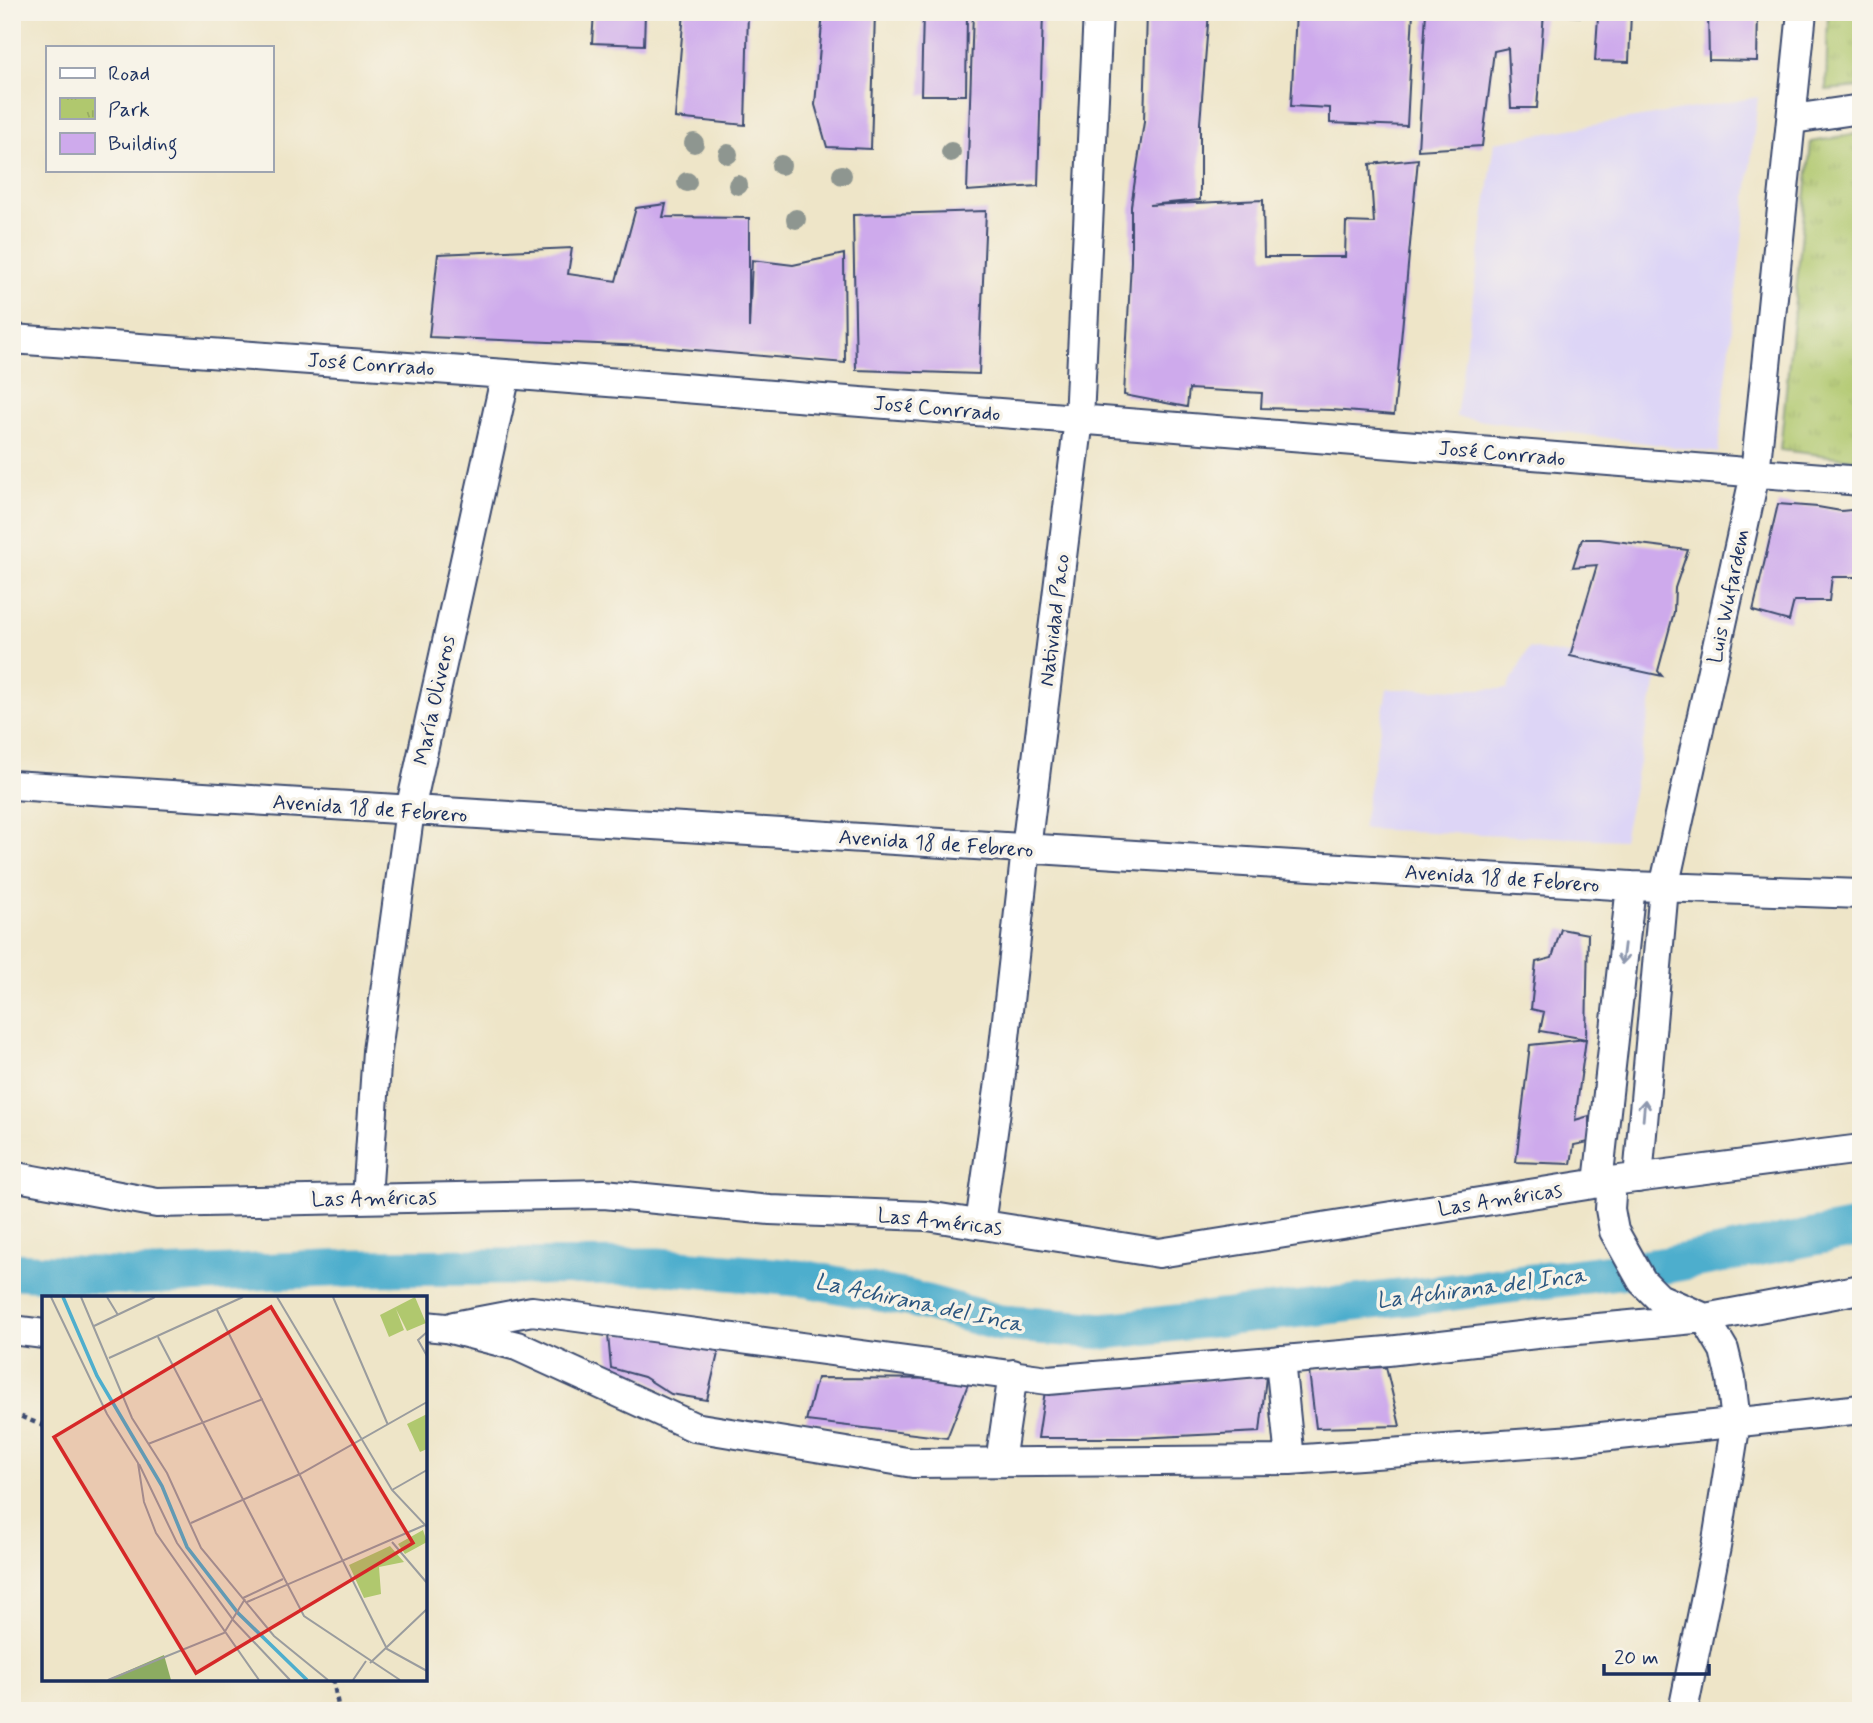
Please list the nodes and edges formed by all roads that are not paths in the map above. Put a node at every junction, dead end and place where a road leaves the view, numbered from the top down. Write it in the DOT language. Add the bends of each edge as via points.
graph roads {
  1 [pos="1098,12"];
  2 [pos="1802,12"];
  3 [pos="1861,108"];
  4 [pos="1793,119"];
  5 [pos="12,339"];
  6 [pos="506,374"];
  7 [pos="1079,419"];
  8 [pos="1755,474"];
  9 [pos="1861,481"];
  10 [pos="12,785"];
  11 [pos="410,810"];
  12 [pos="1026,849"];
  13 [pos="1631,887"];
  14 [pos="1664,888"];
  15 [pos="1861,894"];
  16 [pos="1861,1149"];
  17 [pos="12,1176"];
  18 [pos="1616,1180"];
  19 [pos="366,1198"];
  20 [pos="980,1224"];
  21 [pos="1861,1289"];
  22 [pos="1705,1318"];
  23 [pos="436,1327"];
  24 [pos="12,1330"];
  25 [pos="42,1334"];
  26 [pos="1280,1360"];
  27 [pos="1013,1374"];
  28 [pos="1861,1409"];
  29 [pos="1736,1422"];
  30 [pos="1290,1460"];
  31 [pos="1000,1462"];
  32 [pos="1683,1711"];
  1 -- 7 [label="street, Natividad Paco"];
  2 -- 4 [label="street, Luis Wufardem"];
  3 -- 4 [label="street"];
  4 -- 8 [label="street, Luis Wufardem"];
  5 -- 6 [label="street, José Conrrado"];
  6 -- 7 [label="street, José Conrrado"];
  6 -- 11 [label="street, María Oliveros"];
  7 -- 8 [label="street, José Conrrado"];
  7 -- 12 [label="street, Natividad Paco"];
  8 -- 9 [label="street, José Conrrado"];
  8 -- 14 [label="street, Luis Wufardem"];
  10 -- 11 [label="street, Avenida 18 de Febrero"];
  11 -- 12 [label="street, Avenida 18 de Febrero"];
  11 -- 19 [label="street, María Oliveros" via="377,1051"];
  12 -- 13 [label="street, Avenida 18 de Febrero"];
  12 -- 20 [label="street, Natividad Paco"];
  13 -- 14 [label="street, Avenida 18 de Febrero"];
  13 -- 18 [label="street, one-way"];
  14 -- 15 [label="street, Avenida 18 de Febrero"];
  18 -- 14 [label="street, Luis Wufardem, one-way"];
  16 -- 18 [label="street, Las Américas"];
  17 -- 19 [label="street, Las Américas" via="157,1203"];
  18 -- 20 [label="street, Las Américas" via="1159,1253"];
  18 -- 22 [label="street" via="1610,1209 1614,1231 1642,1281 1659,1298"];
  19 -- 20 [label="street, Las Américas" via="604,1194 770,1210 927,1216"];
  21 -- 22 [label="street"];
  22 -- 26 [label="street"];
  22 -- 29 [label="street" via="1724,1350"];
  23 -- 27 [label="street" via="532,1311"];
  23 -- 31 [label="street" via="517,1346 694,1427 914,1463"];
  24 -- 25 [label="street"];
  26 -- 27 [label="street" via="1048,1380"];
  26 -- 30 [label="street"];
  27 -- 31 [label="street"];
  28 -- 29 [label="street"];
  29 -- 30 [label="street" via="1573,1440"];
  29 -- 32 [label="street"];
  30 -- 31 [label="street"];
}
